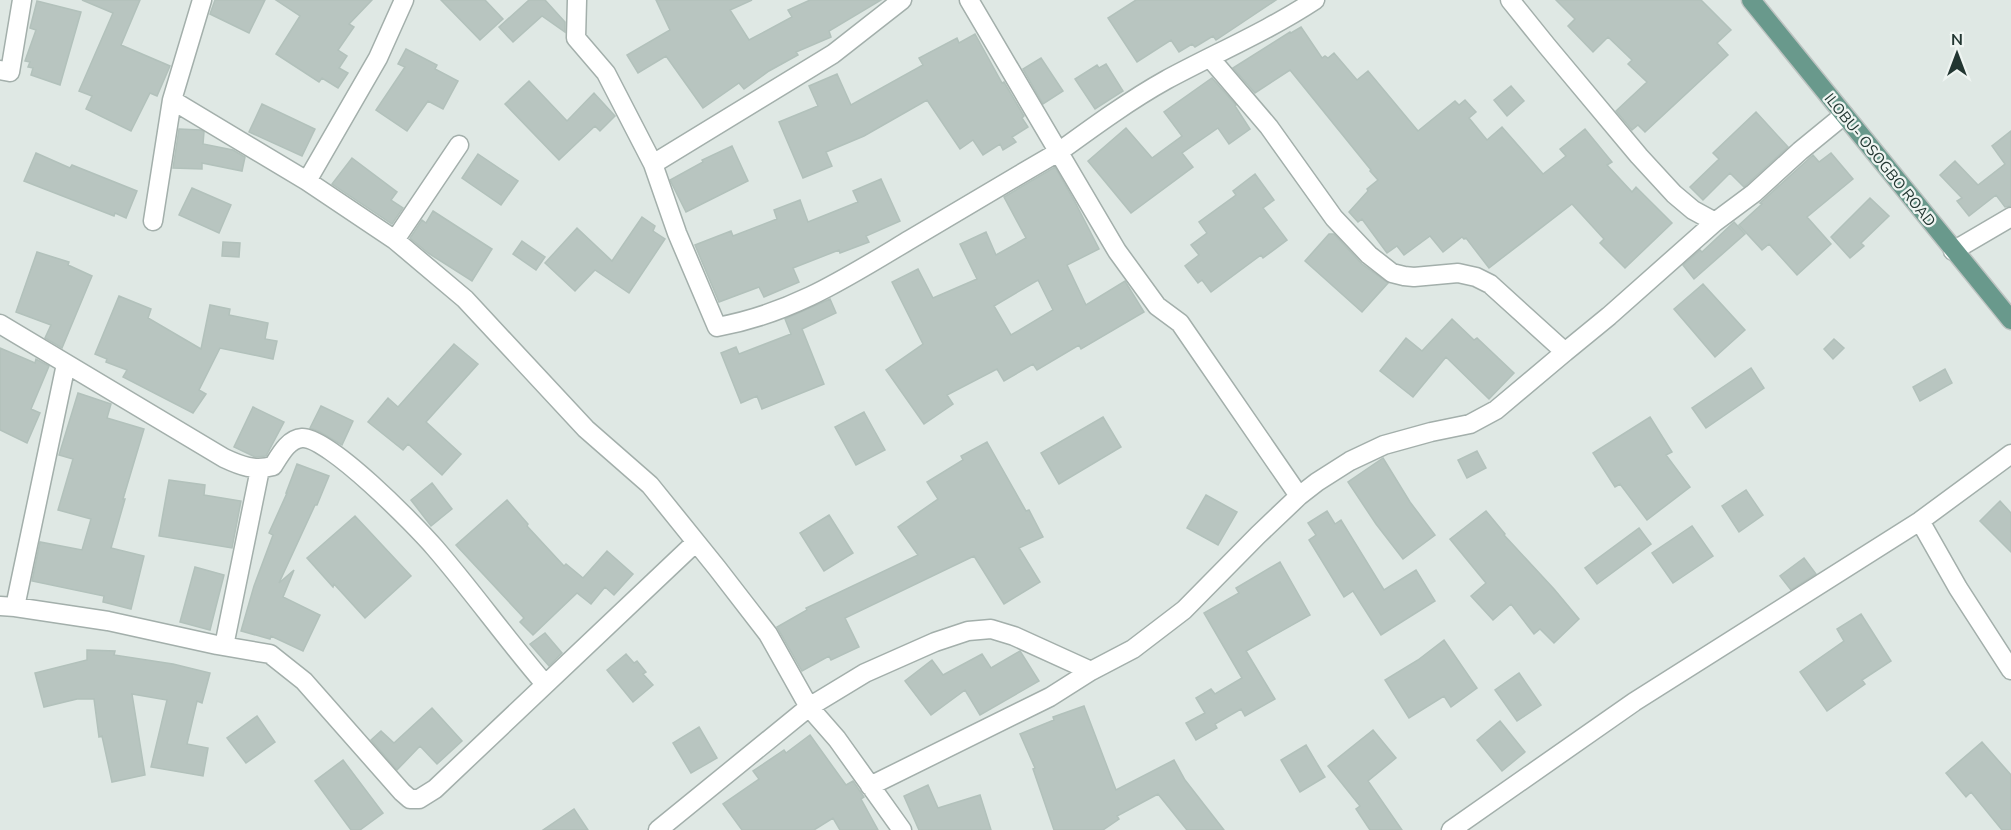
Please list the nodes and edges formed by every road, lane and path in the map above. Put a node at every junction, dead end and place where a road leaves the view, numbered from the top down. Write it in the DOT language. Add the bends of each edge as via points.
graph roads {
  1 [pos="22,0"];
  2 [pos="202,0"];
  3 [pos="404,0"];
  4 [pos="577,0"];
  5 [pos="902,0"];
  6 [pos="969,0"];
  7 [pos="1315,0"];
  8 [pos="1510,0"];
  9 [pos="1751,0"];
  10 [pos="1210,58"];
  11 [pos="0,70"];
  12 [pos="172,100"];
  13 [pos="1844,115"];
  14 [pos="459,145"];
  15 [pos="1060,151"];
  16 [pos="653,164"];
  17 [pos="307,181"];
  18 [pos="2011,217"];
  19 [pos="153,221"];
  20 [pos="1715,222"];
  21 [pos="395,240"];
  22 [pos="1953,251"];
  23 [pos="2011,320"];
  24 [pos="0,324"];
  25 [pos="1565,352"];
  26 [pos="66,364"];
  27 [pos="2011,454"];
  28 [pos="260,469"];
  29 [pos="1299,496"];
  30 [pos="1920,521"];
  31 [pos="696,542"];
  32 [pos="8,606"];
  33 [pos="224,646"];
  34 [pos="2011,670"];
  35 [pos="1091,671"];
  36 [pos="545,684"];
  37 [pos="809,707"];
  38 [pos="870,786"];
  39 [pos="1457,828"];
  40 [pos="658,830"];
  41 [pos="902,830"];
  1 -- 11 [label="street" via="10,72"];
  2 -- 12 [label="street"];
  3 -- 17 [label="street" via="378,58"];
  4 -- 16 [label="street" via="576,38 606,73"];
  5 -- 16 [label="street" via="833,54"];
  6 -- 15 [label="street"];
  7 -- 10 [label="street"];
  8 -- 20 [label="street" via="1582,90 1674,194"];
  9 -- 13 [label="main road, ILOBU- OSOGBO ROAD"];
  10 -- 15 [label="street" via="1165,81"];
  10 -- 25 [label="street" via="1269,127 1334,218 1369,255 1392,273 1404,276 1458,273 1490,284"];
  12 -- 17 [label="street"];
  12 -- 19 [label="street"];
  13 -- 20 [label="street"];
  13 -- 22 [label="main road, ILOBU- OSOGBO ROAD"];
  14 -- 21 [label="street"];
  15 -- 16 [label="street" via="830,287 789,307 717,327"];
  15 -- 29 [label="street" via="1117,251 1157,306 1180,324"];
  17 -- 21 [label="street"];
  18 -- 22 [label="street"];
  20 -- 25 [label="street"];
  21 -- 31 [label="street" via="465,299 586,429 650,485"];
  22 -- 23 [label="main road, ILOBU- OSOGBO ROAD"];
  24 -- 26 [label="street"];
  25 -- 29 [label="street" via="1496,410 1470,424 1384,445 1350,461"];
  26 -- 28 [label="street" via="224,458"];
  26 -- 32 [label="street"];
  27 -- 30 [label="street"];
  28 -- 33 [label="street"];
  28 -- 36 [label="street" via="273,466 285,448 303,438 319,442 354,467 434,547"];
  29 -- 35 [label="street" via="1184,610 1133,649"];
  30 -- 34 [label="street"];
  30 -- 39 [label="street" via="1634,702"];
  31 -- 36 [label="street"];
  31 -- 37 [label="street" via="768,634"];
  32 -- 33 [label="street" via="108,621"];
  33 -- 36 [label="street" via="270,654 304,681 410,799 419,799 435,789"];
  35 -- 37 [label="street" via="1014,636 991,629 968,631 865,673"];
  35 -- 38 [label="street" via="1050,697"];
  37 -- 38 [label="street"];
  37 -- 40 [label="street"];
  38 -- 41 [label="street"];
}
